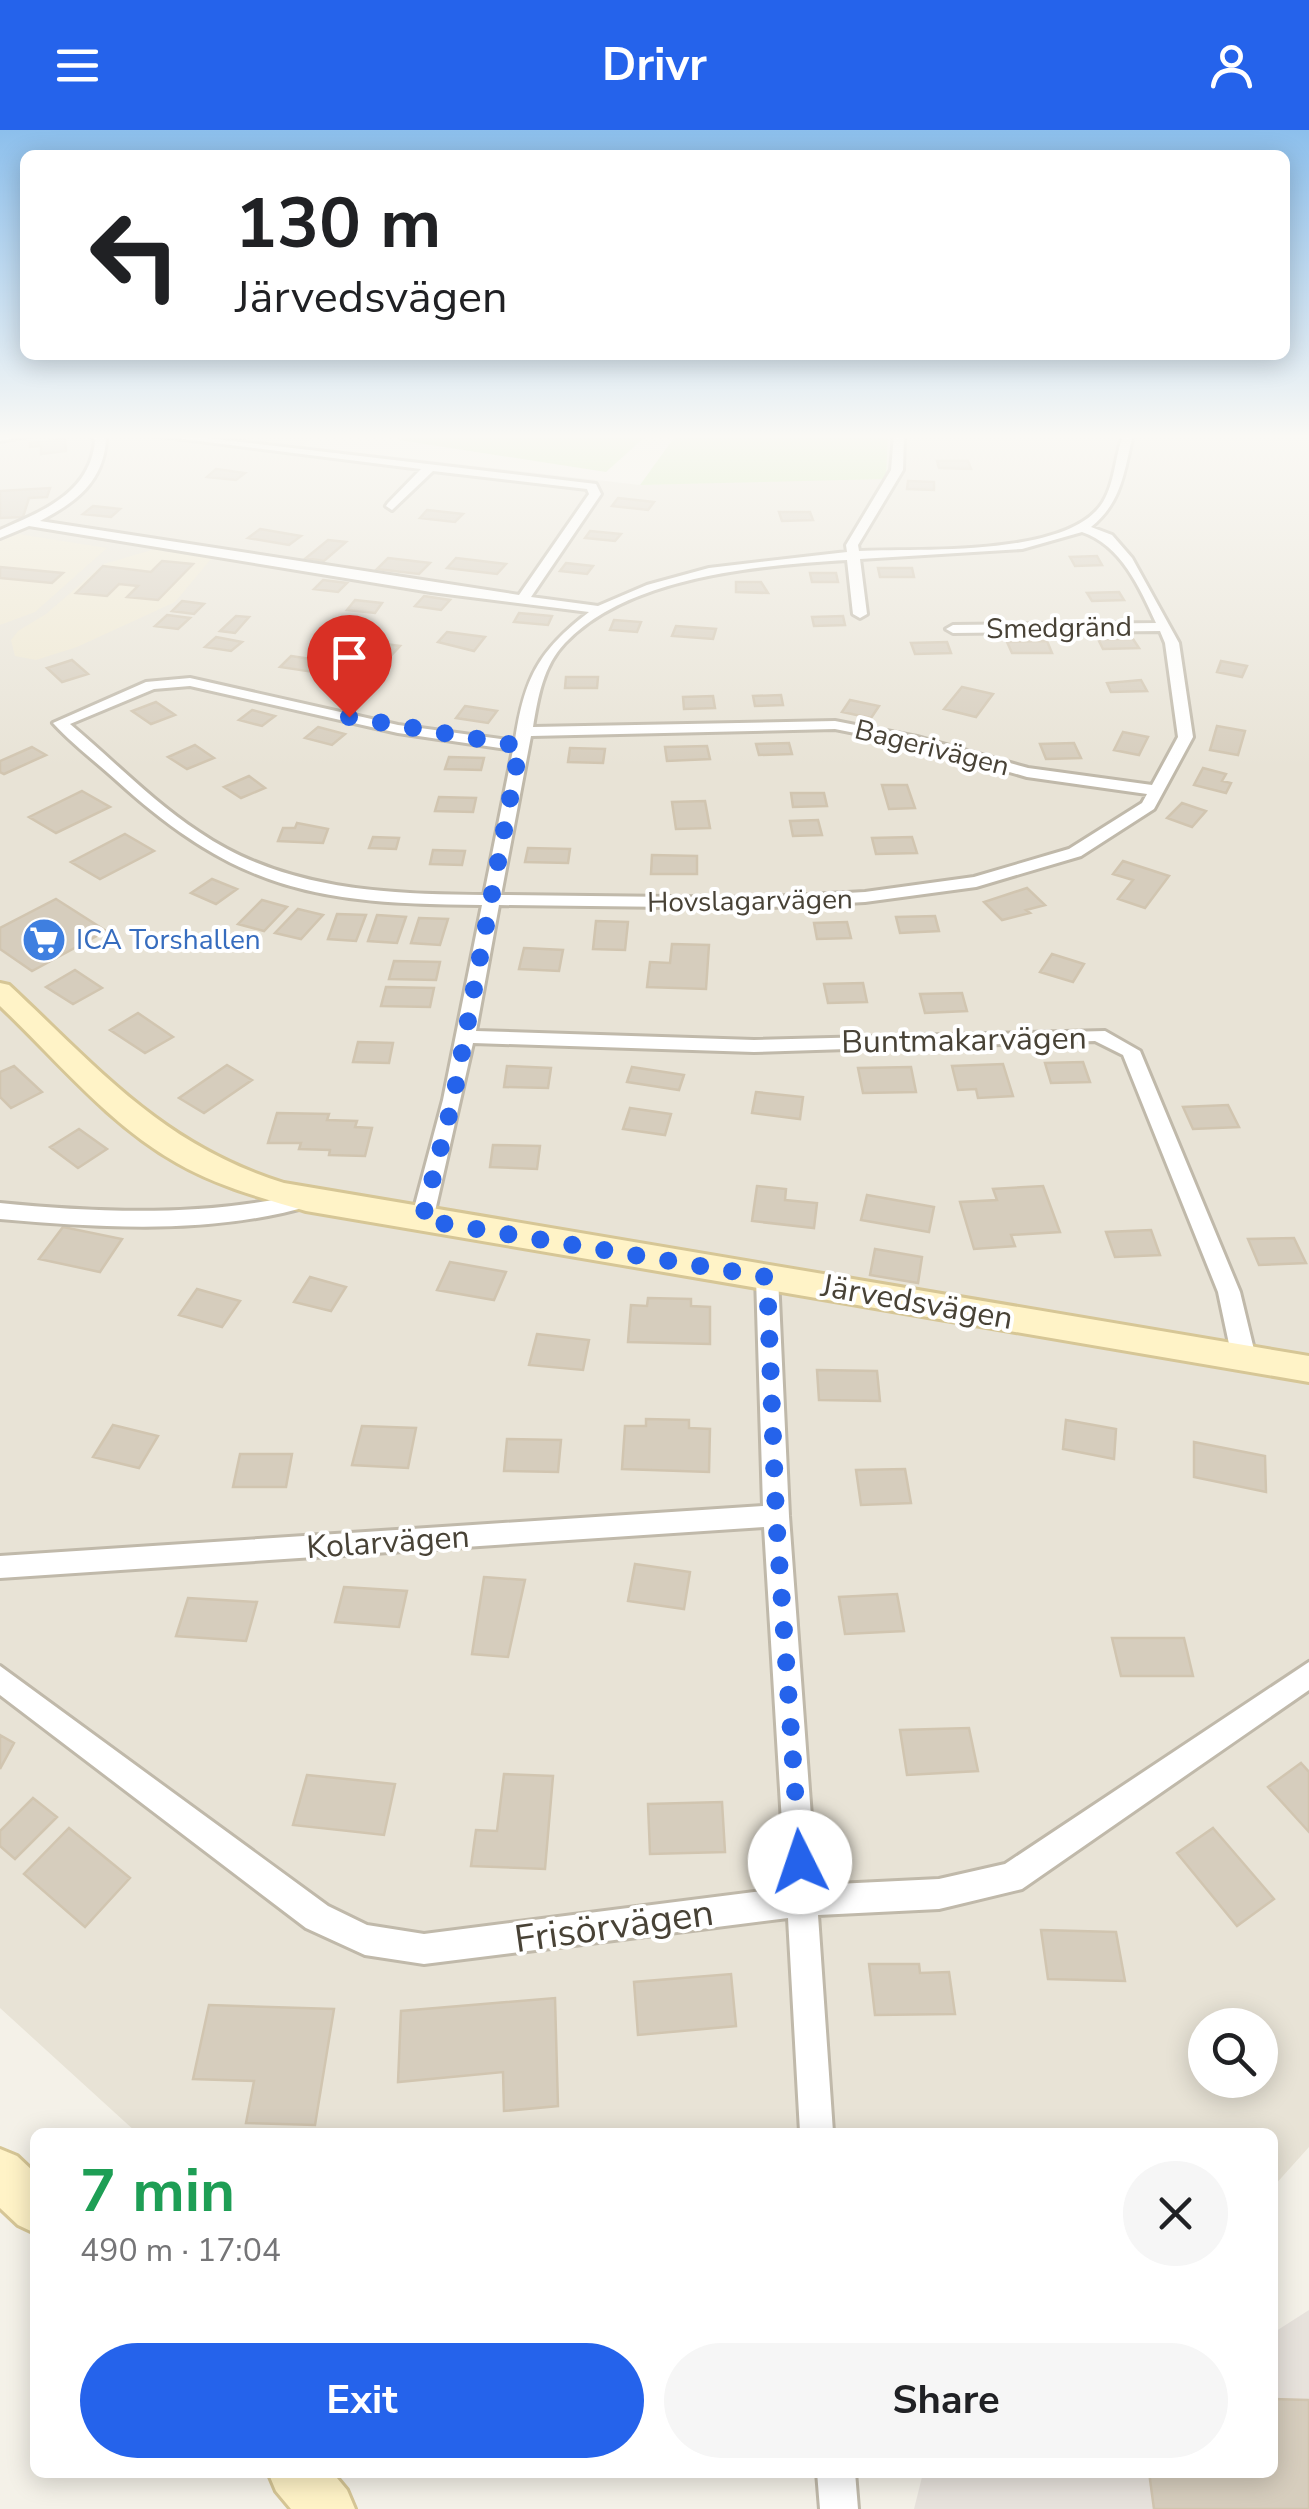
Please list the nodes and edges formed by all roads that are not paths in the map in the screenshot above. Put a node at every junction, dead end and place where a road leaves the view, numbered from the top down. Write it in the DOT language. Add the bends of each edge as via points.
graph roads {
  1 [pos="179,546"];
  2 [pos="559,546"];
  3 [pos="852,546"];
  4 [pos="1000,546"];
  5 [pos="1114,546"];
  6 [pos="853,556"];
  7 [pos="522,600"];
  8 [pos="596,609"];
  9 [pos="860,614"];
  10 [pos="1166,627"];
  11 [pos="952,629"];
  12 [pos="60,722"];
  13 [pos="522,739"];
  14 [pos="1159,790"];
  15 [pos="489,899"];
  16 [pos="0,991"];
  17 [pos="466,1037"];
  18 [pos="306,1200"];
  19 [pos="0,1211"];
  20 [pos="422,1220"];
  21 [pos="767,1277"];
  22 [pos="1244,1358"];
  23 [pos="1309,1370"];
  24 [pos="776,1516"];
  25 [pos="0,1566"];
  26 [pos="1309,1675"];
  27 [pos="0,1680"];
  28 [pos="803,1901"];
  29 [pos="817,2128"];
  30 [pos="0,2172"];
  31 [pos="30,2203"];
  32 [pos="300,2478"];
  33 [pos="836,2478"];
  34 [pos="328,2509"];
  35 [pos="838,2509"];
  1 -- 7 [label="street"];
  2 -- 7 [label="street"];
  3 -- 6 [label="street"];
  4 -- 6 [label="street"];
  5 -- 10 [label="street, Hovslagarvägen"];
  6 -- 8 [label="street" via="705,575"];
  6 -- 9 [label="street"];
  7 -- 8 [label="street"];
  8 -- 13 [label="street" via="540,666"];
  10 -- 11 [label="street, Smedgränd"];
  10 -- 14 [label="street, Hovslagarvägen" via="1187,682 1189,712"];
  12 -- 13 [label="street, Bagerivägen" via="151,684 190,682 398,729"];
  12 -- 15 [label="street, Hovslagarvägen" via="173,823 230,862 317,888"];
  13 -- 14 [label="street, Bagerivägen" via="836,725 1027,772"];
  13 -- 15 [label="street"];
  14 -- 15 [label="street, Hovslagarvägen" via="1143,811 1099,841 954,888 821,902"];
  15 -- 17 [label="street"];
  16 -- 18 [label="street, Järvedsvägen" via="103,1092 183,1154"];
  17 -- 20 [label="street"];
  17 -- 22 [label="street, Buntmakarvägen" via="754,1046 1098,1035 1112,1040 1131,1050 1229,1292"];
  18 -- 19 [label="street" via="212,1216"];
  18 -- 20 [label="street, Järvedsvägen"];
  20 -- 21 [label="street, Järvedsvägen"];
  21 -- 22 [label="street, Järvedsvägen"];
  21 -- 24 [label="street"];
  22 -- 23 [label="street, Järvedsvägen"];
  24 -- 25 [label="street, Kolarvägen"];
  24 -- 28 [label="street"];
  26 -- 28 [label="street, Frisörvägen" via="1011,1878 938,1894"];
  27 -- 28 [label="street, Frisörvägen" via="317,1917 364,1940 454,1948"];
  28 -- 29 [label="street"];
  30 -- 31 [label="street"];
  32 -- 34 [label="street"];
  33 -- 35 [label="street"];
}
